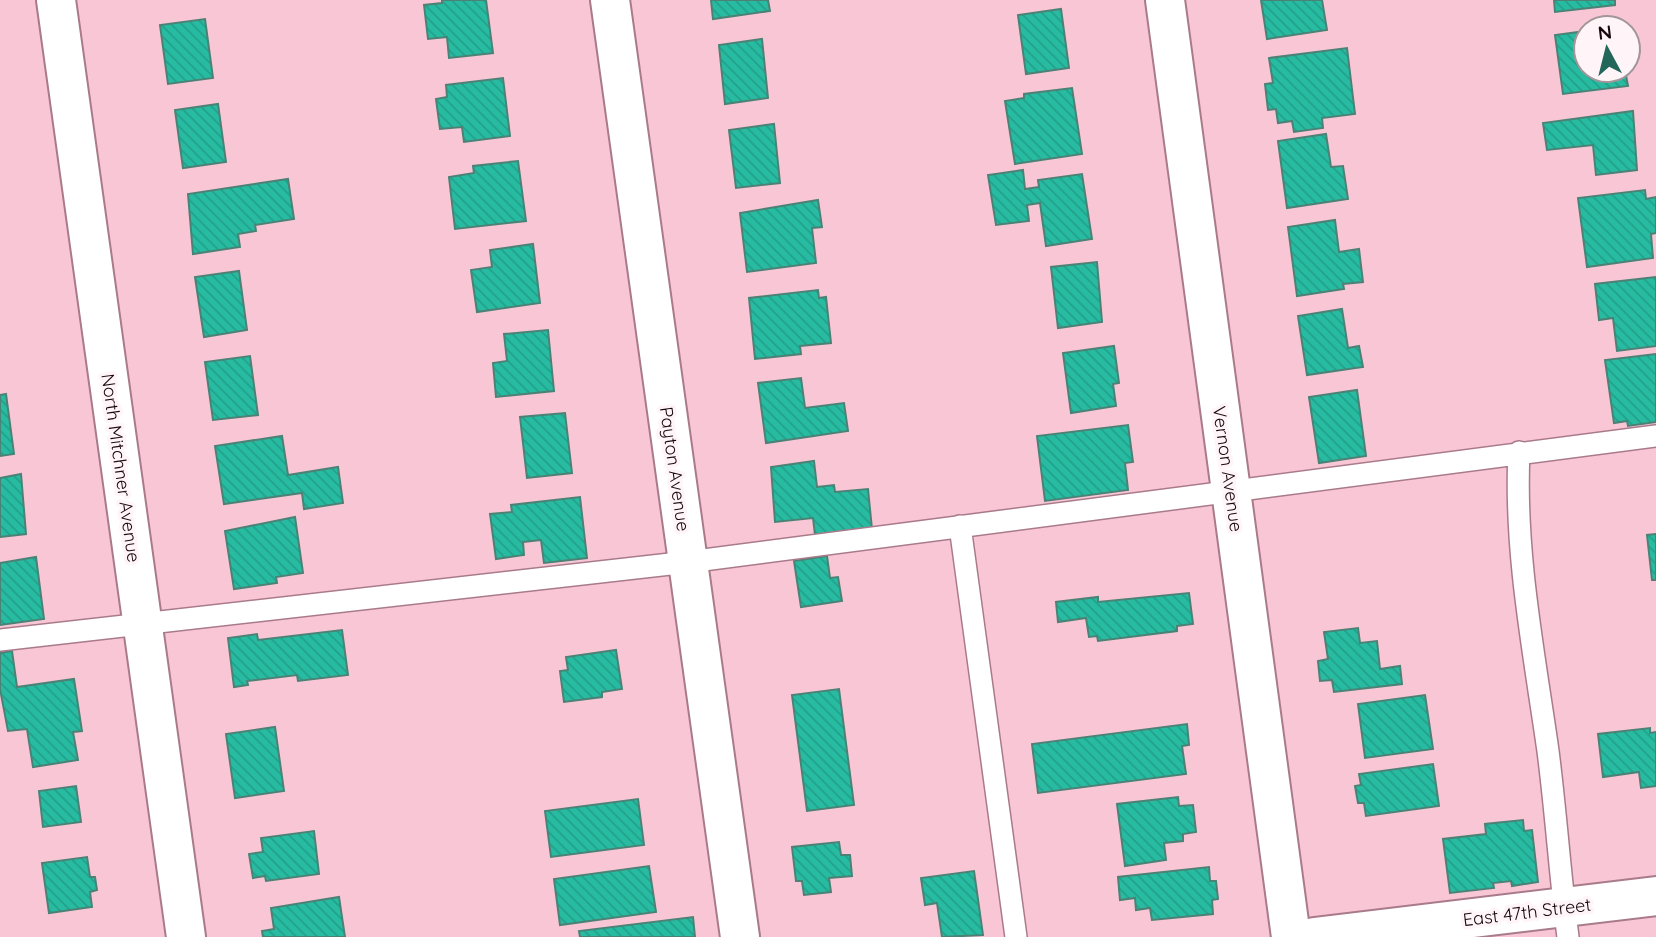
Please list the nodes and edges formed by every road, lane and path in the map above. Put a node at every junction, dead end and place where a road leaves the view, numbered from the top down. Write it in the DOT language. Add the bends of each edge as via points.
graph roads {
  1 [pos="56,0"];
  2 [pos="610,0"];
  3 [pos="1165,0"];
  4 [pos="1656,436"];
  5 [pos="1519,452"];
  6 [pos="1231,490"];
  7 [pos="960,526"];
  8 [pos="688,562"];
  9 [pos="142,624"];
  10 [pos="0,640"];
  11 [pos="1656,896"];
  12 [pos="1566,922"];
  13 [pos="186,937"];
  14 [pos="740,937"];
  15 [pos="1016,937"];
  16 [pos="1291,937"];
  17 [pos="1314,937"];
  1 -- 9 [label="street, North Mitchner Avenue"];
  2 -- 8 [label="street, Payton Avenue"];
  3 -- 6 [label="street, Vernon Avenue"];
  4 -- 5 [label="lane"];
  5 -- 6 [label="lane"];
  5 -- 12 [label="lane" via="1520,554 1560,838"];
  6 -- 7 [label="lane"];
  6 -- 16 [label="street, Vernon Avenue"];
  7 -- 8 [label="lane"];
  7 -- 15 [label="lane"];
  8 -- 9 [label="lane"];
  8 -- 14 [label="street, Payton Avenue"];
  9 -- 10 [label="lane"];
  9 -- 13 [label="street, North Mitchner Avenue"];
  11 -- 12 [label="street, East 47th Street"];
  12 -- 17 [label="street, East 47th Street"];
}
